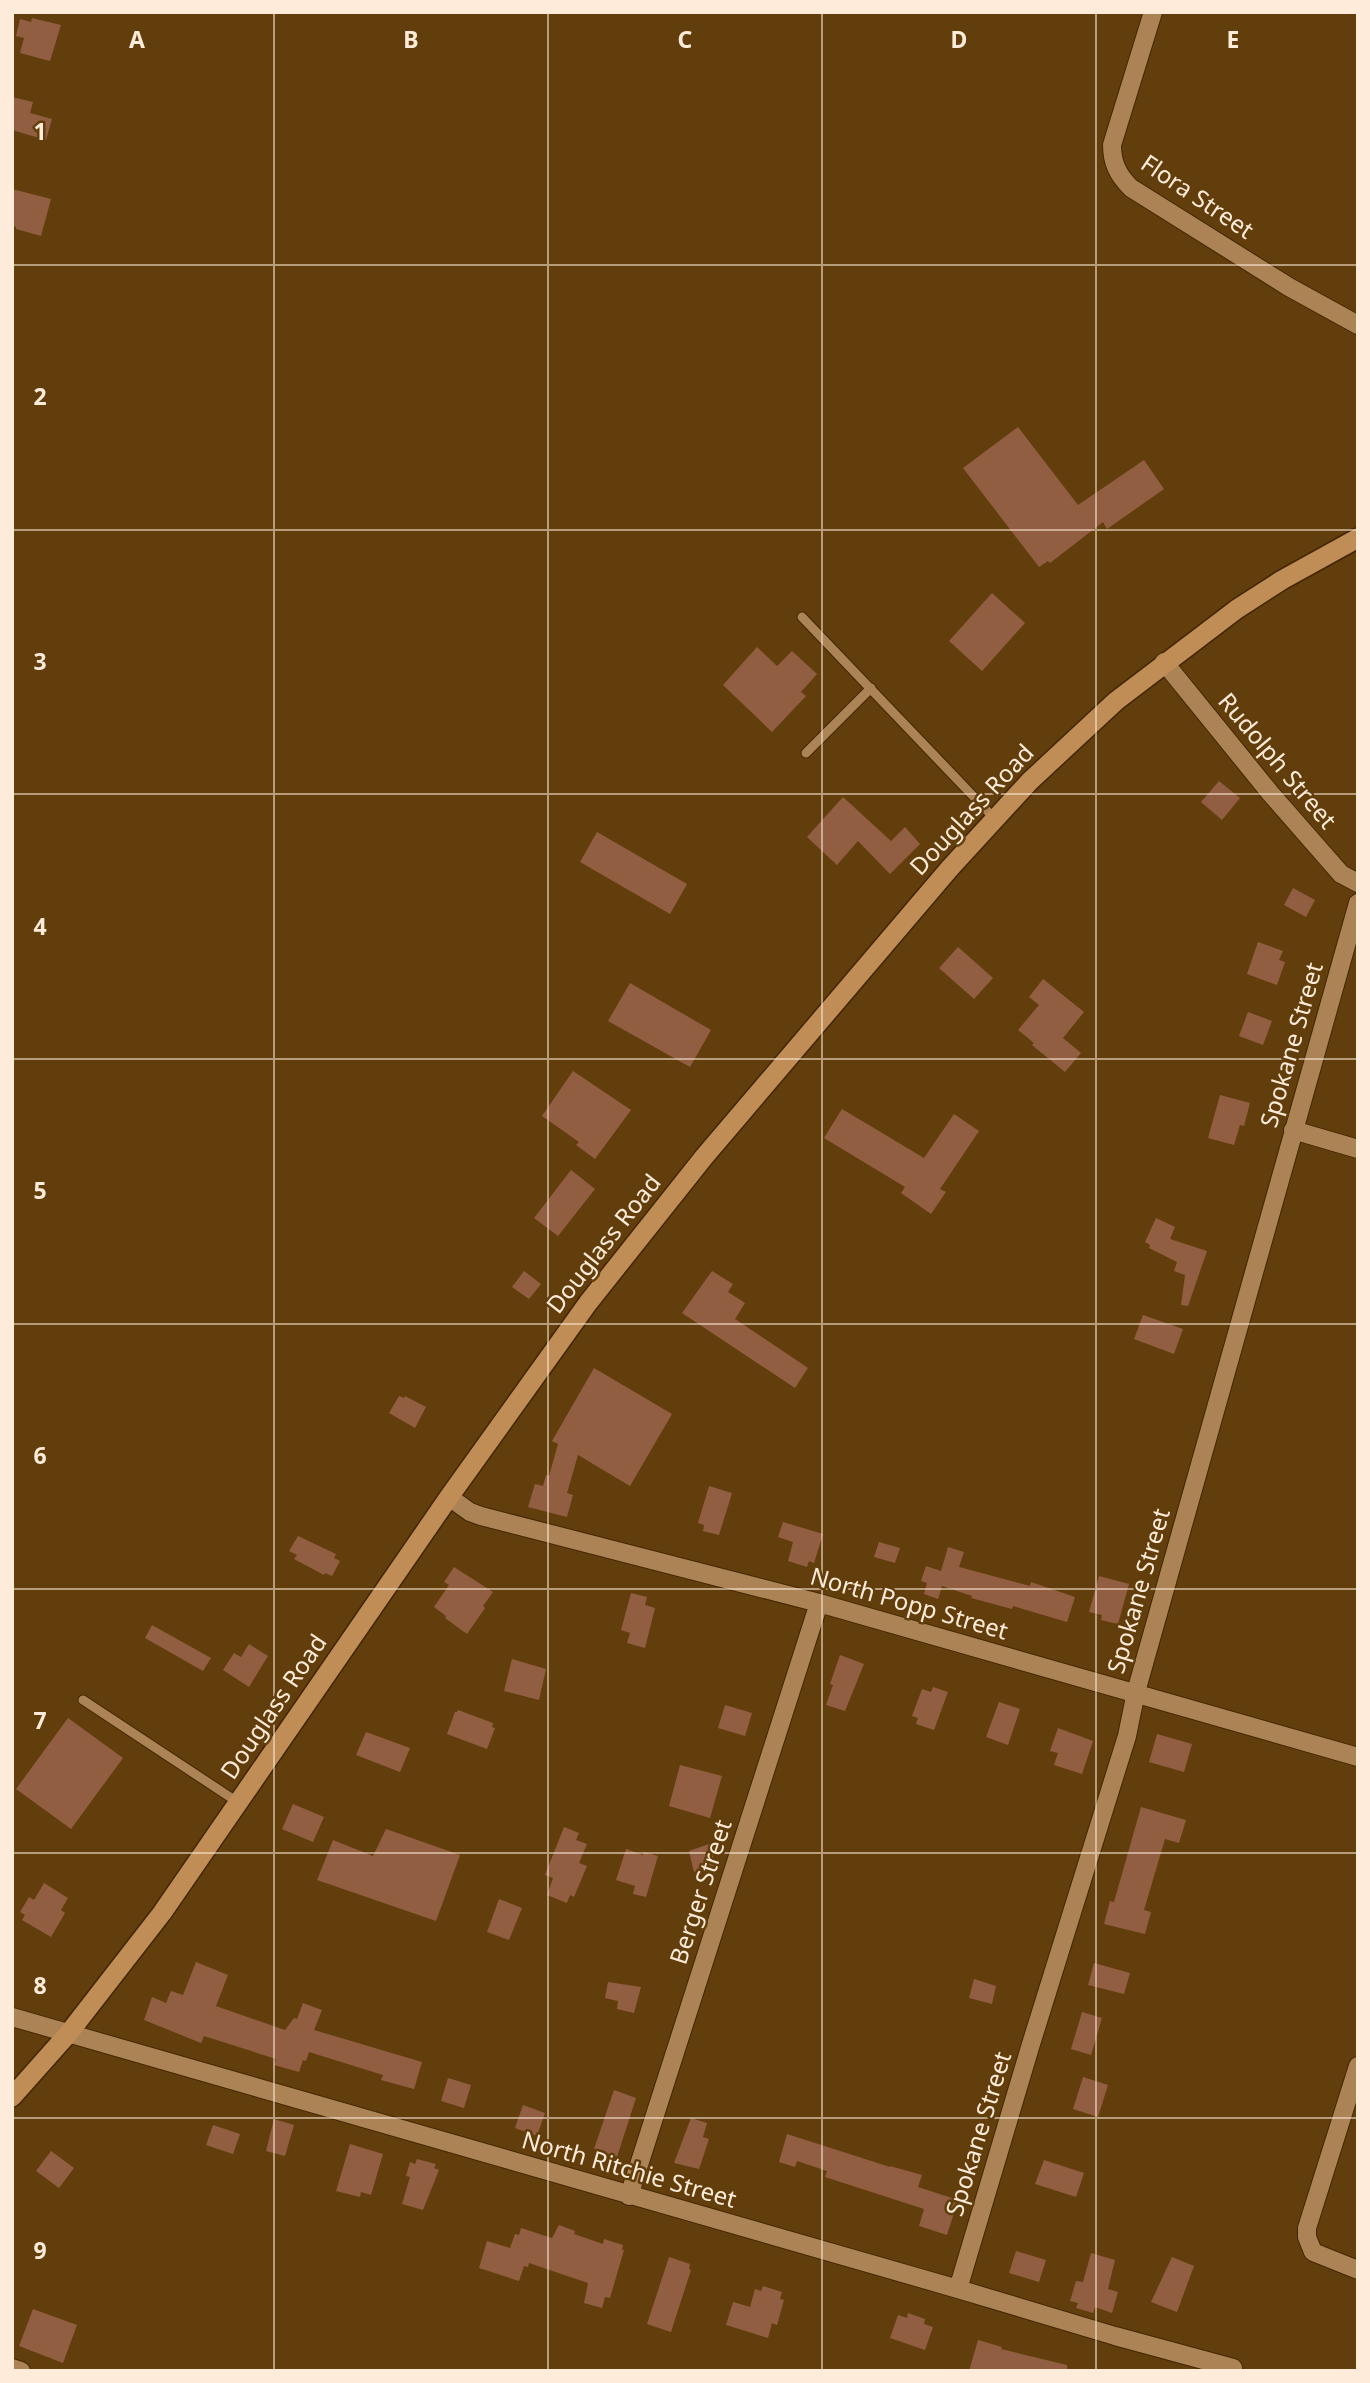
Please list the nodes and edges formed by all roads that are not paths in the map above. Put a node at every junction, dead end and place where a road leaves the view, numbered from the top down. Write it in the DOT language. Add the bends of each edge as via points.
graph roads {
  1 [pos="1153,12"];
  2 [pos="1358,325"];
  3 [pos="1358,538"];
  4 [pos="803,617"];
  5 [pos="1164,663"];
  6 [pos="871,688"];
  7 [pos="806,753"];
  8 [pos="994,818"];
  9 [pos="1358,883"];
  10 [pos="1358,903"];
  11 [pos="1293,1130"];
  12 [pos="1358,1149"];
  13 [pos="449,1497"];
  14 [pos="819,1603"];
  15 [pos="1136,1692"];
  16 [pos="83,1700"];
  17 [pos="1358,1757"];
  18 [pos="239,1803"];
  19 [pos="12,2017"];
  20 [pos="68,2034"];
  21 [pos="1358,2066"];
  22 [pos="12,2097"];
  23 [pos="629,2196"];
  24 [pos="1358,2270"];
  25 [pos="958,2289"];
  26 [pos="12,2368"];
  27 [pos="1233,2368"];
  28 [pos="21,2371"];
  1 -- 2 [label="street, Flora Street" via="1112,145 1118,173 1131,188"];
  3 -- 5 [label="main road, Douglass Road" via="1282,580"];
  4 -- 6 [label="lane"];
  5 -- 8 [label="main road, Douglass Road" via="1067,745"];
  5 -- 9 [label="street, Rudolph Street" via="1340,874"];
  6 -- 7 [label="lane"];
  6 -- 8 [label="lane"];
  8 -- 13 [label="main road, Douglass Road" via="628,1251"];
  10 -- 11 [label="street, Spokane Street"];
  11 -- 12 [label="street"];
  11 -- 15 [label="street, Spokane Street"];
  13 -- 14 [label="street, North Popp Street" via="481,1516"];
  13 -- 18 [label="main road, Douglass Road"];
  14 -- 15 [label="street, North Popp Street"];
  14 -- 23 [label="street, Berger Street"];
  15 -- 17 [label="street, North Popp Street"];
  15 -- 25 [label="street, Spokane Street" via="1127,1736"];
  16 -- 18 [label="lane"];
  18 -- 20 [label="main road, Douglass Road" via="124,1965"];
  19 -- 20 [label="street, North Ritchie Street"];
  20 -- 22 [label="main road, Douglass Road"];
  20 -- 23 [label="street, North Ritchie Street"];
  21 -- 24 [label="street" via="1307,2228 1313,2252"];
  23 -- 25 [label="street, North Ritchie Street"];
  25 -- 27 [label="street, North Ritchie Street"];
  26 -- 28 [label="street"];
}
